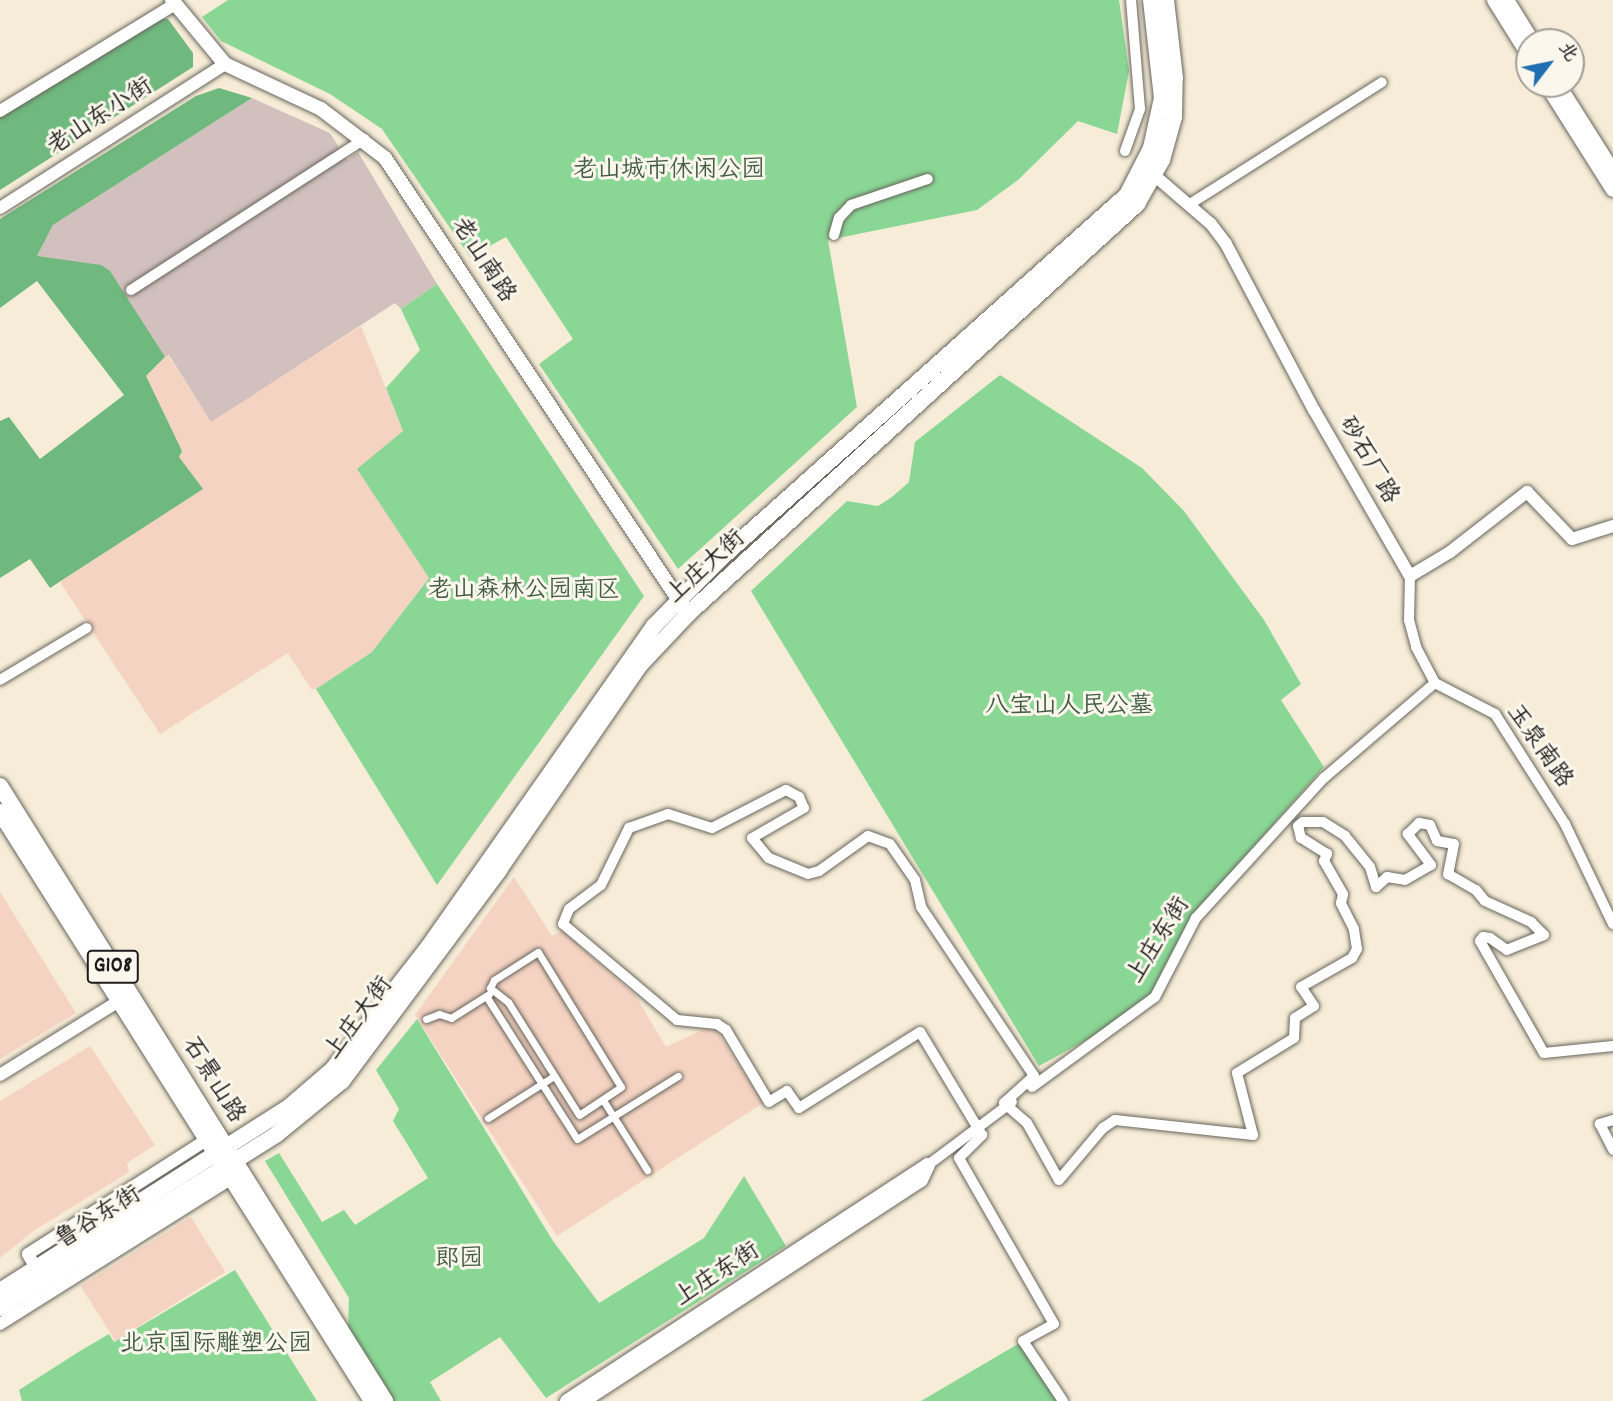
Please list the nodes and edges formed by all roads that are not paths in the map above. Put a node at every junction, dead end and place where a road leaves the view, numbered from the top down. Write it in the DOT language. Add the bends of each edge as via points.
graph roads {
  1 [pos="1131,0"];
  2 [pos="1151,0"];
  3 [pos="1166,0"];
  4 [pos="1494,0"];
  5 [pos="1507,0"];
  6 [pos="174,2"];
  7 [pos="1524,28"];
  8 [pos="1515,34"];
  9 [pos="225,64"];
  10 [pos="1382,82"];
  11 [pos="1555,98"];
  12 [pos="1567,98"];
  13 [pos="0,111"];
  14 [pos="364,139"];
  15 [pos="1125,151"];
  16 [pos="1149,171"];
  17 [pos="1613,171"];
  18 [pos="928,179"];
  19 [pos="1613,190"];
  20 [pos="1190,204"];
  21 [pos="0,208"];
  22 [pos="834,235"];
  23 [pos="131,290"];
  24 [pos="1613,526"];
  25 [pos="1410,576"];
  26 [pos="677,601"];
  27 [pos="689,613"];
  28 [pos="87,628"];
  29 [pos="0,680"];
  30 [pos="1435,683"];
  31 [pos="0,786"];
  32 [pos="0,812"];
  33 [pos="1613,925"];
  34 [pos="489,994"];
  35 [pos="119,1001"];
  36 [pos="426,1019"];
  37 [pos="1613,1046"];
  38 [pos="0,1075"];
  39 [pos="554,1076"];
  40 [pos="678,1076"];
  41 [pos="542,1084"];
  42 [pos="603,1100"];
  43 [pos="613,1117"];
  44 [pos="488,1118"];
  45 [pos="1613,1120"];
  46 [pos="1613,1150"];
  47 [pos="222,1159"];
  48 [pos="928,1165"];
  49 [pos="646,1170"];
  50 [pos="0,1291"];
  51 [pos="0,1308"];
  52 [pos="0,1324"];
  53 [pos="372,1401"];
  54 [pos="385,1401"];
  55 [pos="567,1401"];
  56 [pos="583,1401"];
  57 [pos="1063,1401"];
  1 -- 15 [label="street" via="1140,109"];
  2 -- 16 [label="main road, 上庄大街" via="1162,98"];
  3 -- 16 [label="main road, 上庄大街" via="1176,100 1170,136"];
  4 -- 8 [label="main road"];
  5 -- 7 [label="main road"];
  6 -- 9 [label="main road, 老山南路"];
  6 -- 13 [label="street"];
  9 -- 14 [label="main road, 老山南路" via="321,108"];
  9 -- 21 [label="street, 老山东小街"];
  10 -- 20 [label="street"];
  11 -- 19 [label="main road"];
  12 -- 17 [label="main road"];
  14 -- 23 [label="street"];
  14 -- 26 [label="main road, 老山南路" via="409,191"];
  16 -- 20 [label="street, 砂石厂路"];
  16 -- 26 [label="main road, 上庄大街" via="1108,216"];
  16 -- 27 [label="main road, 上庄大街" via="1115,227"];
  18 -- 22 [label="street" via="851,205 839,218"];
  20 -- 25 [label="street, 砂石厂路" via="1226,244"];
  24 -- 25 [label="street" via="1572,539 1527,492 1450,552"];
  25 -- 30 [label="street" via="1409,620"];
  26 -- 27 [label="main road, 老山南路"];
  26 -- 47 [label="main road, 上庄大街" via="594,705 429,946 353,1047 299,1099"];
  27 -- 47 [label="main road, 上庄大街" via="606,710 499,870 363,1056 319,1103"];
  28 -- 29 [label="street"];
  30 -- 33 [label="street, 玉泉南路" via="1494,714 1565,824"];
  30 -- 48 [label="street, 上庄东街" via="1324,778 1196,918 1155,997"];
  31 -- 47 [label="main road, 石景山路 / G108"];
  32 -- 35 [label="main road, 石景山路 / G108"];
  34 -- 36 [label="street" via="451,1018 439,1014"];
  34 -- 39 [label="street" via="508,1002"];
  34 -- 41 [label="street"];
  34 -- 42 [label="street" via="494,980 538,952 621,1087"];
  35 -- 38 [label="street"];
  35 -- 47 [label="main road, 石景山路 / G108"];
  37 -- 57 [label="street" via="1544,1053 1480,941 1490,938 1507,950 1544,935 1531,922 1485,901 1476,890 1448,874 1454,844 1437,841 1430,825 1419,822 1408,834 1431,865 1405,880 1387,877 1376,887 1364,858 1339,831 1323,822 1303,822 1298,825 1301,838 1327,854 1324,861 1343,894 1341,903 1354,929 1356,949 1352,958 1301,987 1314,1006 1295,1018 1294,1038 1237,1073 1253,1135 1115,1120 1102,1128 1059,1180 1027,1123 1004,1103 1034,1076 921,907 915,880 890,844 868,836 819,872 808,874 769,858 752,838 804,808 794,791 786,790 712,828 668,814 629,828 601,885 569,909 563,924 677,1020 717,1024 726,1030 769,1102 786,1091 799,1108 920,1032 982,1135 960,1157 1054,1324 1023,1341"];
  39 -- 41 [label="street"];
  39 -- 42 [label="street" via="579,1115"];
  40 -- 43 [label="street"];
  41 -- 43 [label="street" via="577,1139"];
  41 -- 44 [label="street"];
  42 -- 43 [label="street"];
  43 -- 49 [label="street"];
  45 -- 46 [label="street" via="1600,1124"];
  47 -- 50 [label="main road, 鲁谷东街" via="32,1261"];
  47 -- 51 [label="main road, 鲁谷东街"];
  47 -- 52 [label="street"];
  47 -- 53 [label="main road, 石景山路 / G108"];
  47 -- 54 [label="main road, 石景山路 / G108"];
  48 -- 55 [label="main road, 上庄东街"];
  48 -- 56 [label="main road, 上庄东街" via="921,1180"];
}
